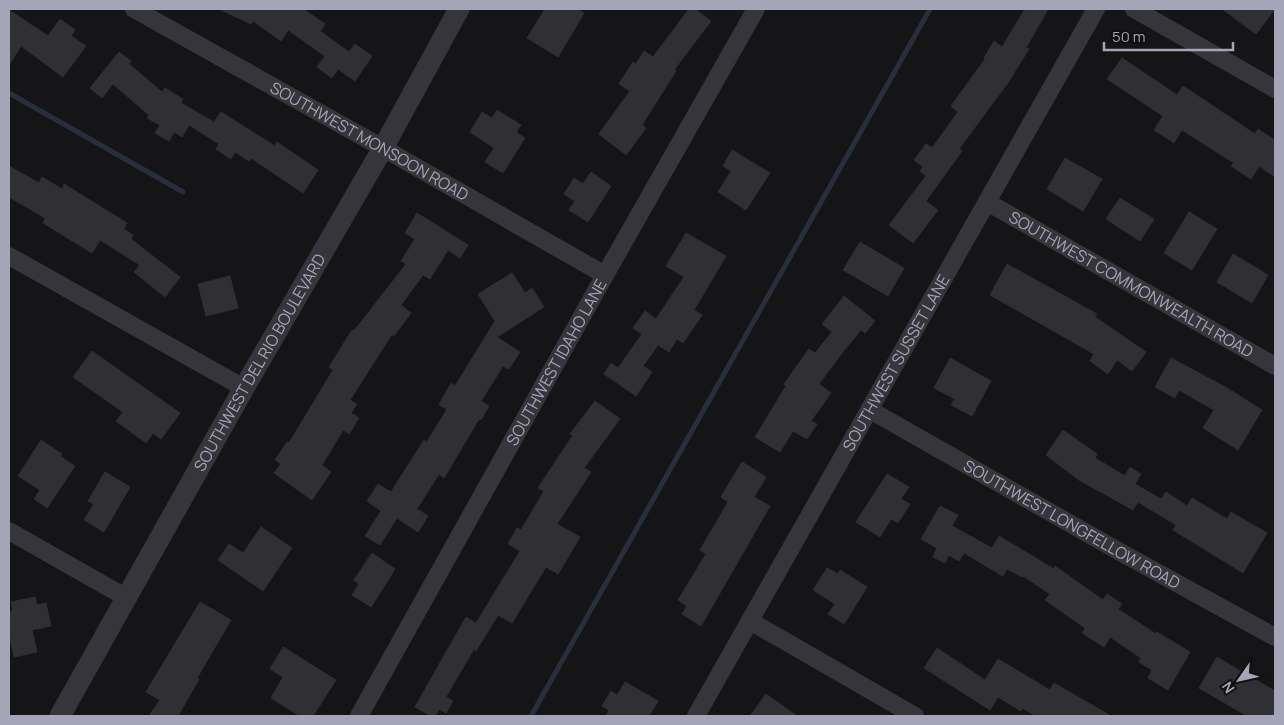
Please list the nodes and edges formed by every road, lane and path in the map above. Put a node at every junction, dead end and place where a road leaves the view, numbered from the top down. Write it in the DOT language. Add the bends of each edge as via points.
graph roads {
  1 [pos="134,9"];
  2 [pos="459,9"];
  3 [pos="756,9"];
  4 [pos="1096,9"];
  5 [pos="1134,9"];
  6 [pos="1275,89"];
  7 [pos="383,148"];
  8 [pos="987,202"];
  9 [pos="9,256"];
  10 [pos="605,275"];
  11 [pos="1275,366"];
  12 [pos="244,388"];
  13 [pos="870,410"];
  14 [pos="9,532"];
  15 [pos="127,598"];
  16 [pos="750,621"];
  17 [pos="1275,637"];
  18 [pos="60,716"];
  19 [pos="358,716"];
  20 [pos="696,716"];
  21 [pos="915,716"];
  1 -- 7 [label="street, SOUTHWEST MONSOON ROAD"];
  2 -- 7 [label="street, SOUTHWEST DEL RIO BOULEVARD"];
  3 -- 10 [label="street, SOUTHWEST IDAHO LANE"];
  4 -- 8 [label="street, SOUTHWEST SUSSET LANE"];
  5 -- 6 [label="street"];
  7 -- 10 [label="street, SOUTHWEST MONSOON ROAD"];
  7 -- 12 [label="street, SOUTHWEST DEL RIO BOULEVARD"];
  8 -- 11 [label="street, SOUTHWEST COMMONWEALTH ROAD"];
  8 -- 13 [label="street, SOUTHWEST SUSSET LANE"];
  9 -- 12 [label="street"];
  10 -- 19 [label="street, SOUTHWEST IDAHO LANE"];
  12 -- 15 [label="street, SOUTHWEST DEL RIO BOULEVARD"];
  13 -- 16 [label="street, SOUTHWEST SUSSET LANE"];
  13 -- 17 [label="street, SOUTHWEST LONGFELLOW ROAD"];
  14 -- 15 [label="street"];
  15 -- 18 [label="street, SOUTHWEST DEL RIO BOULEVARD"];
  16 -- 20 [label="street, SOUTHWEST SUSSET LANE"];
  16 -- 21 [label="street"];
}
